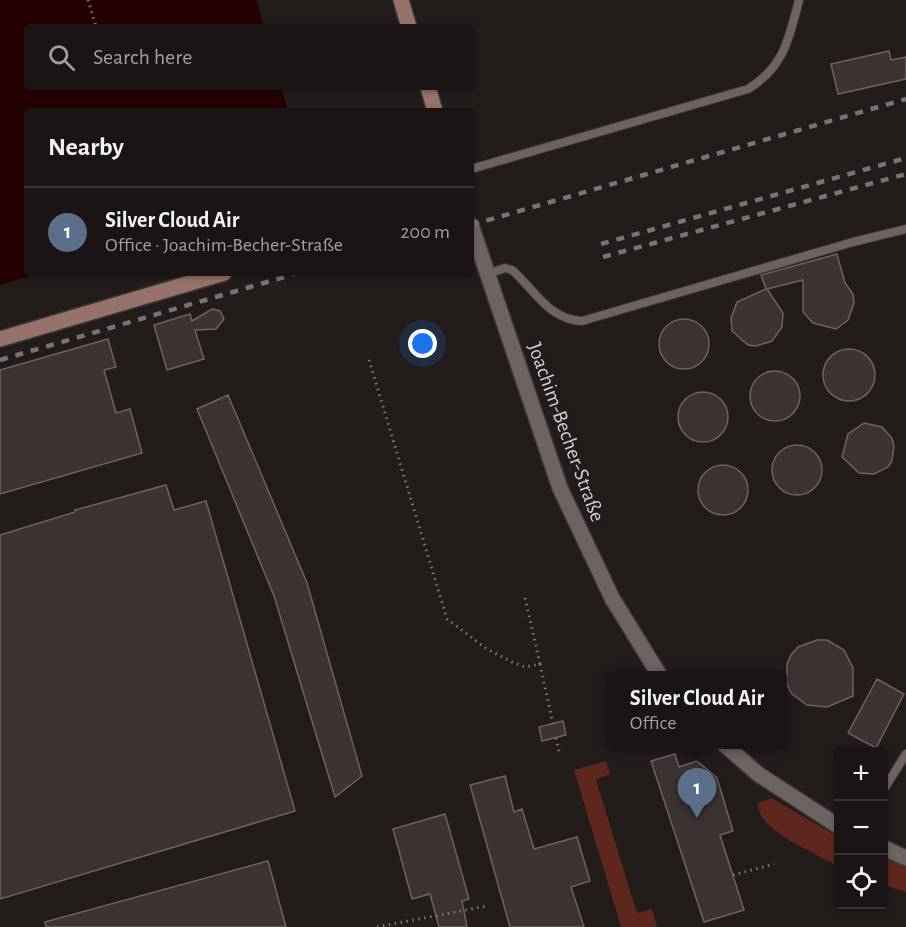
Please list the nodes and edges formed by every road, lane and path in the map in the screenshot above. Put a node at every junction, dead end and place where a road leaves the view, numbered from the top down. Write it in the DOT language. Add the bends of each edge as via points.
graph roads {
  1 [pos="88,0"];
  2 [pos="401,0"];
  3 [pos="799,0"];
  4 [pos="95,24"];
  5 [pos="408,24"];
  6 [pos="429,90"];
  7 [pos="434,108"];
  8 [pos="474,168"];
  9 [pos="906,229"];
  10 [pos="474,234"];
  11 [pos="488,274"];
  12 [pos="215,276"];
  13 [pos="0,339"];
  14 [pos="369,360"];
  15 [pos="525,598"];
  16 [pos="540,664"];
  17 [pos="658,671"];
  18 [pos="553,724"];
  19 [pos="556,738"];
  20 [pos="730,749"];
  21 [pos="906,754"];
  22 [pos="560,755"];
  23 [pos="888,783"];
  24 [pos="834,823"];
  25 [pos="888,850"];
  26 [pos="906,858"];
  27 [pos="774,864"];
  28 [pos="732,875"];
  29 [pos="487,906"];
  30 [pos="376,927"];
  1 -- 4 [label="path"];
  2 -- 5 [label="street"];
  3 -- 8 [label="lane" via="777,65 748,88"];
  6 -- 7 [label="street"];
  9 -- 11 [label="lane" via="582,321 569,320 549,310 512,270 505,268"];
  10 -- 11 [label="street, Joachim-Becher-Straße"];
  11 -- 17 [label="street, Joachim-Becher-Straße" via="560,488 612,598"];
  12 -- 13 [label="street"];
  14 -- 16 [label="path" via="447,619 512,662 525,667"];
  15 -- 16 [label="path"];
  16 -- 18 [label="path"];
  19 -- 22 [label="path"];
  20 -- 24 [label="street" via="758,774"];
  21 -- 23 [label="lane"];
  25 -- 26 [label="street"];
  27 -- 28 [label="path"];
  29 -- 30 [label="path"];
}
